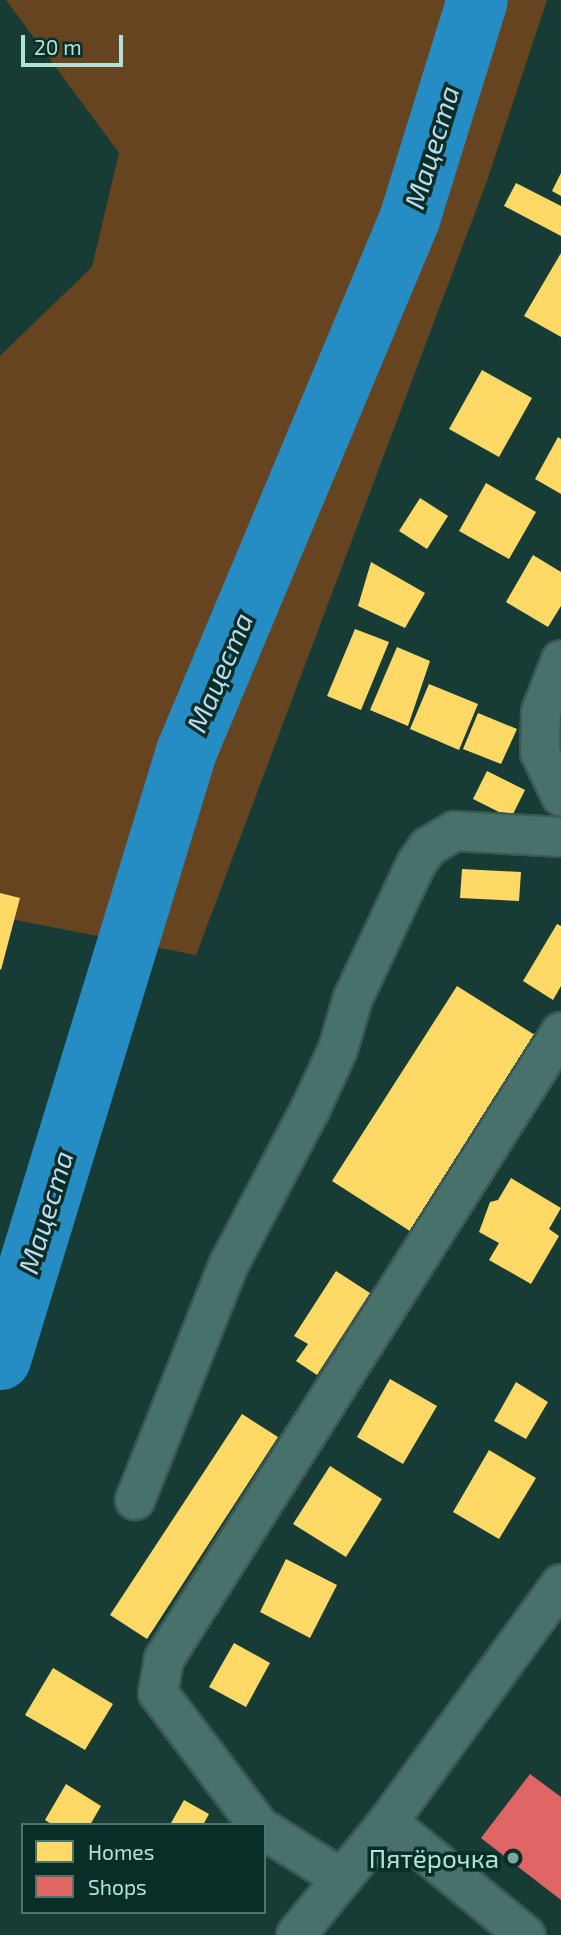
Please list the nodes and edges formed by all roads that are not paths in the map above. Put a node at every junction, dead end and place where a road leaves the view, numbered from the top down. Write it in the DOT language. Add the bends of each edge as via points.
graph roads {
  1 [pos="561,660"];
  2 [pos="561,796"];
  3 [pos="561,837"];
  4 [pos="561,1032"];
  5 [pos="135,1500"];
  6 [pos="561,1584"];
  7 [pos="548,1627"];
  8 [pos="388,1822"];
  9 [pos="256,1823"];
  10 [pos="266,1831"];
  11 [pos="341,1878"];
  12 [pos="296,1935"];
  13 [pos="525,1935"];
  1 -- 2 [label="street" via="541,712 540,752"];
  3 -- 5 [label="street" via="455,831 428,847 416,864 364,974 310,1110 229,1264"];
  4 -- 9 [label="street" via="164,1659 158,1693"];
  6 -- 7 [label="street"];
  7 -- 8 [label="street"];
  8 -- 11 [label="street"];
  8 -- 13 [label="street"];
  10 -- 11 [label="street"];
  11 -- 12 [label="street"];
}
